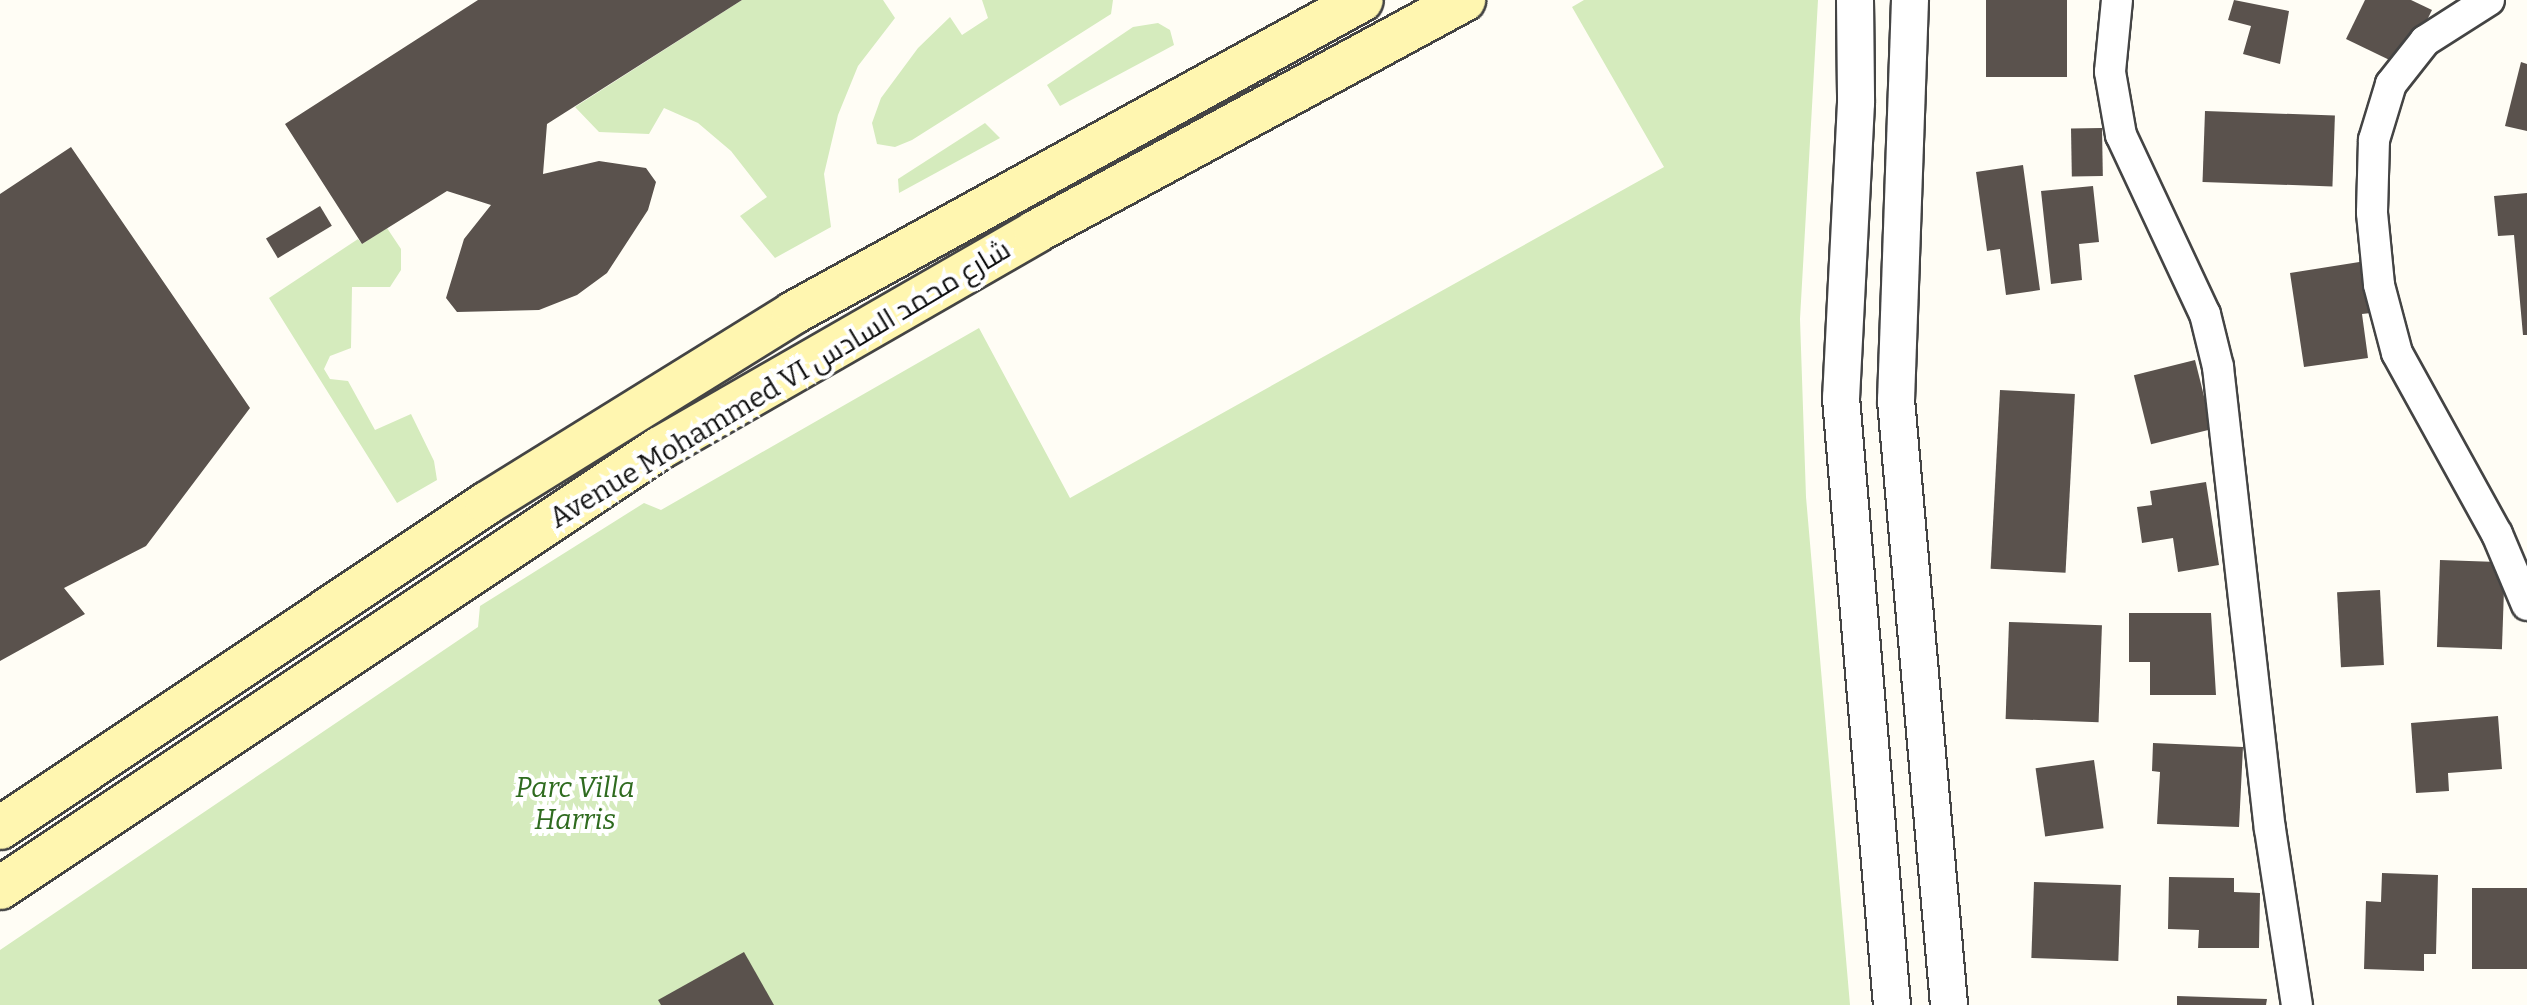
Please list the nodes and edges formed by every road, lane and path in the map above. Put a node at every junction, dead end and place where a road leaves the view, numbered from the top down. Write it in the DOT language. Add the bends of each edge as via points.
graph roads {
  1 [pos="1361,0"];
  2 [pos="1464,0"];
  3 [pos="1855,0"];
  4 [pos="1910,0"];
  5 [pos="2117,0"];
  6 [pos="2489,0"];
  7 [pos="2527,605"];
  8 [pos="0,828"];
  9 [pos="0,888"];
  10 [pos="1892,1005"];
  11 [pos="1949,1005"];
  12 [pos="2297,1005"];
  1 -- 8 [label="main road, Avenue Mohammed VI شارع محمد السادس" via="793,313 487,503"];
  2 -- 9 [label="main road, Avenue Mohammed VI شارع محمد السادس" via="1035,232 660,448"];
  3 -- 10 [label="street" via="1841,398"];
  4 -- 11 [label="street" via="1896,400"];
  5 -- 12 [label="street" via="2110,72 2121,135 2205,314 2218,367 2270,829"];
  6 -- 7 [label="street" via="2425,41 2391,84 2374,140 2372,213 2379,285 2397,353 2497,534"];
}
